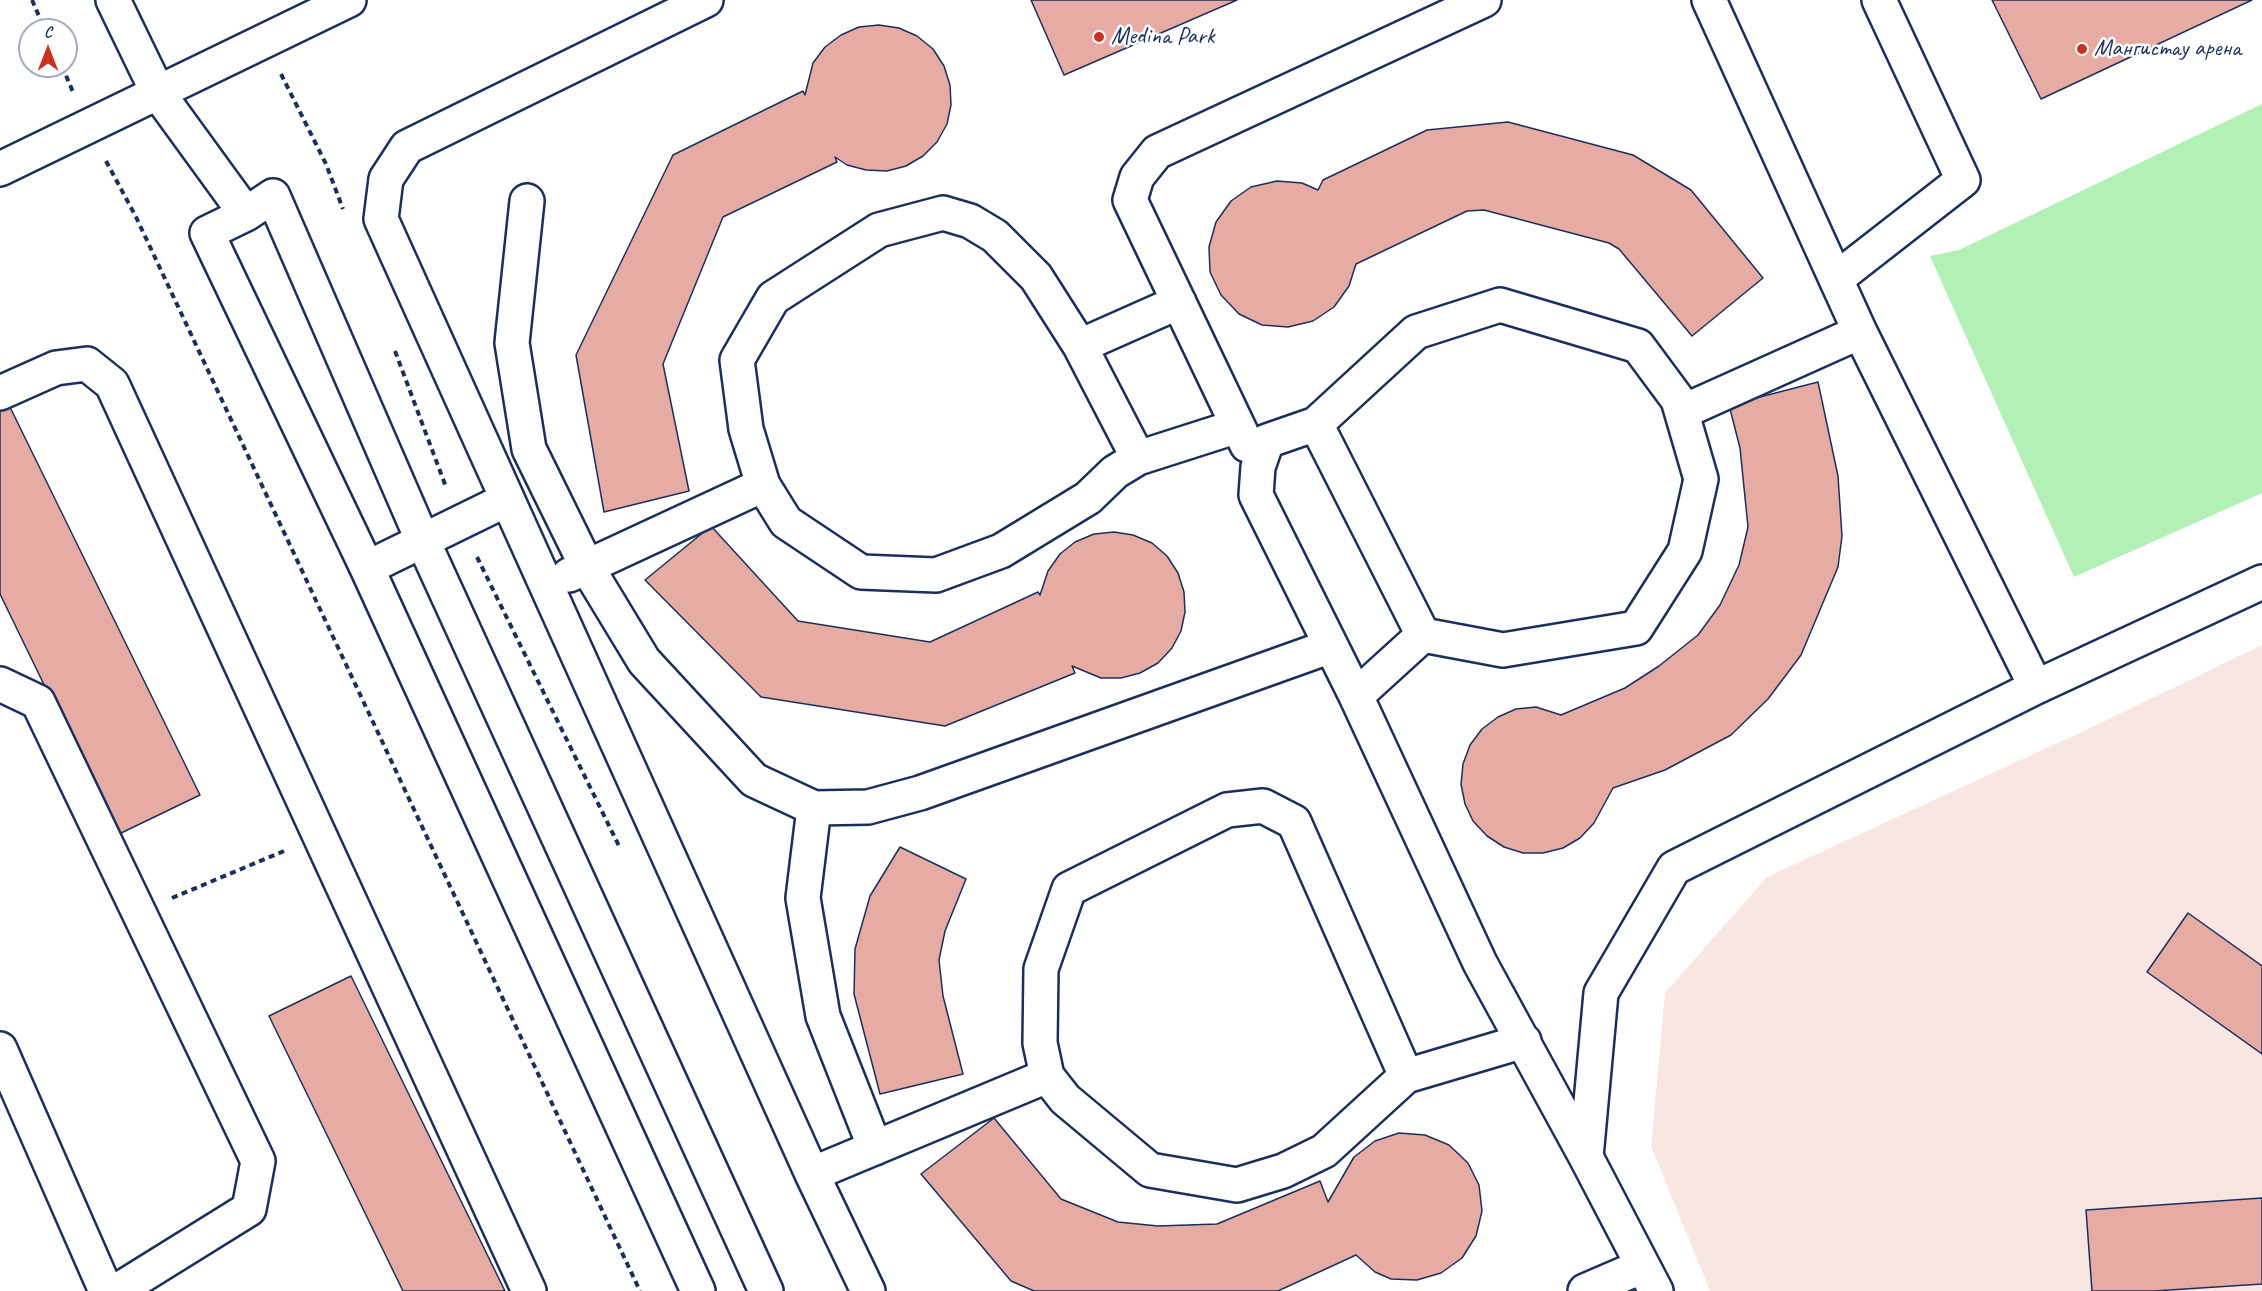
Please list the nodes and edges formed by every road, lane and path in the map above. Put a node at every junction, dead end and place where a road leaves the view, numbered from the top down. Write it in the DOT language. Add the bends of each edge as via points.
graph roads {
  1 [pos="32,0"];
  2 [pos="113,0"];
  3 [pos="349,0"];
  4 [pos="706,0"];
  5 [pos="1484,0"];
  6 [pos="1709,0"];
  7 [pos="1879,0"];
  8 [pos="40,18"];
  9 [pos="67,78"];
  10 [pos="158,93"];
  11 [pos="89,126"];
  12 [pos="0,169"];
  13 [pos="527,201"];
  14 [pos="246,214"];
  15 [pos="1836,279"];
  16 [pos="1179,302"];
  17 [pos="1860,332"];
  18 [pos="1080,346"];
  19 [pos="0,393"];
  20 [pos="1682,412"];
  21 [pos="1316,424"];
  22 [pos="1238,426"];
  23 [pos="1138,458"];
  24 [pos="1258,468"];
  25 [pos="763,484"];
  26 [pos="506,500"];
  27 [pos="422,539"];
  28 [pos="587,567"];
  29 [pos="367,568"];
  30 [pos="2262,582"];
  31 [pos="546,586"];
  32 [pos="1423,636"];
  33 [pos="1331,646"];
  34 [pos="0,684"];
  35 [pos="2036,687"];
  36 [pos="1356,696"];
  37 [pos="814,808"];
  38 [pos="320,836"];
  39 [pos="138,912"];
  40 [pos="1524,1041"];
  41 [pos="0,1049"];
  42 [pos="1047,1076"];
  43 [pos="1406,1076"];
  44 [pos="875,1148"];
  45 [pos="1586,1157"];
  46 [pos="812,1174"];
  47 [pos="1649,1278"];
  48 [pos="105,1291"];
  49 [pos="117,1291"];
  50 [pos="529,1291"];
  51 [pos="640,1291"];
  52 [pos="698,1291"];
  53 [pos="766,1291"];
  54 [pos="868,1291"];
  55 [pos="1585,1291"];
  1 -- 8 [label="path"];
  2 -- 10 [label="street"];
  3 -- 10 [label="street"];
  4 -- 26 [label="street" via="407,147 386,178 381,219"];
  5 -- 16 [label="street" via="1157,152 1137,177 1130,200"];
  6 -- 15 [label="street"];
  7 -- 15 [label="street" via="1963,180"];
  9 -- 11 [label="path"];
  10 -- 11 [label="street"];
  10 -- 14 [label="street"];
  11 -- 12 [label="street"];
  11 -- 51 [label="path" via="136,218"];
  13 -- 28 [label="street" via="512,343 529,449"];
  14 -- 27 [label="street" via="273,196"];
  14 -- 29 [label="street" via="207,232"];
  15 -- 17 [label="street"];
  16 -- 18 [label="street"];
  16 -- 22 [label="street"];
  17 -- 20 [label="street"];
  17 -- 35 [label="street"];
  18 -- 23 [label="street"];
  18 -- 25 [label="street" via="1036,277 995,236 970,221 943,213 879,230 773,298 737,360 746,429"];
  19 -- 38 [label="street" via="56,368 87,364 112,384"];
  20 -- 21 [label="street" via="1678,400 1638,346 1500,305 1416,332"];
  20 -- 32 [label="street" via="1701,479 1685,551 1636,628 1503,650"];
  21 -- 24 [label="street" via="1267,441"];
  21 -- 32 [label="street"];
  22 -- 23 [label="street"];
  22 -- 24 [label="street"];
  23 -- 25 [label="street" via="1115,472 1088,498 1001,551 936,575 861,572 786,522"];
  24 -- 33 [label="street" via="1256,495"];
  25 -- 28 [label="street"];
  26 -- 27 [label="street"];
  26 -- 31 [label="street"];
  27 -- 29 [label="street"];
  27 -- 53 [label="street"];
  28 -- 31 [label="street"];
  28 -- 37 [label="street" via="644,661 754,780"];
  29 -- 52 [label="street"];
  30 -- 35 [label="street"];
  31 -- 46 [label="street"];
  32 -- 36 [label="street"];
  33 -- 36 [label="street"];
  33 -- 37 [label="street" via="920,793 868,807"];
  34 -- 39 [label="street" via="38,702"];
  35 -- 45 [label="street" via="1674,868 1601,993"];
  36 -- 40 [label="street" via="1480,963"];
  37 -- 44 [label="street" via="803,898 823,1016"];
  38 -- 39 [label="path"];
  38 -- 50 [label="street"];
  39 -- 49 [label="street" via="258,1161 249,1209"];
  40 -- 43 [label="street"];
  40 -- 45 [label="street"];
  41 -- 48 [label="street"];
  42 -- 43 [label="street" via="1065,1099 1150,1170 1237,1185 1283,1171 1324,1151"];
  42 -- 43 [label="street" via="1040,1042 1041,969 1069,889 1227,810 1263,806 1294,822"];
  42 -- 44 [label="street"];
  44 -- 46 [label="street"];
  45 -- 47 [label="street"];
  46 -- 54 [label="street"];
  47 -- 55 [label="street"];
}
